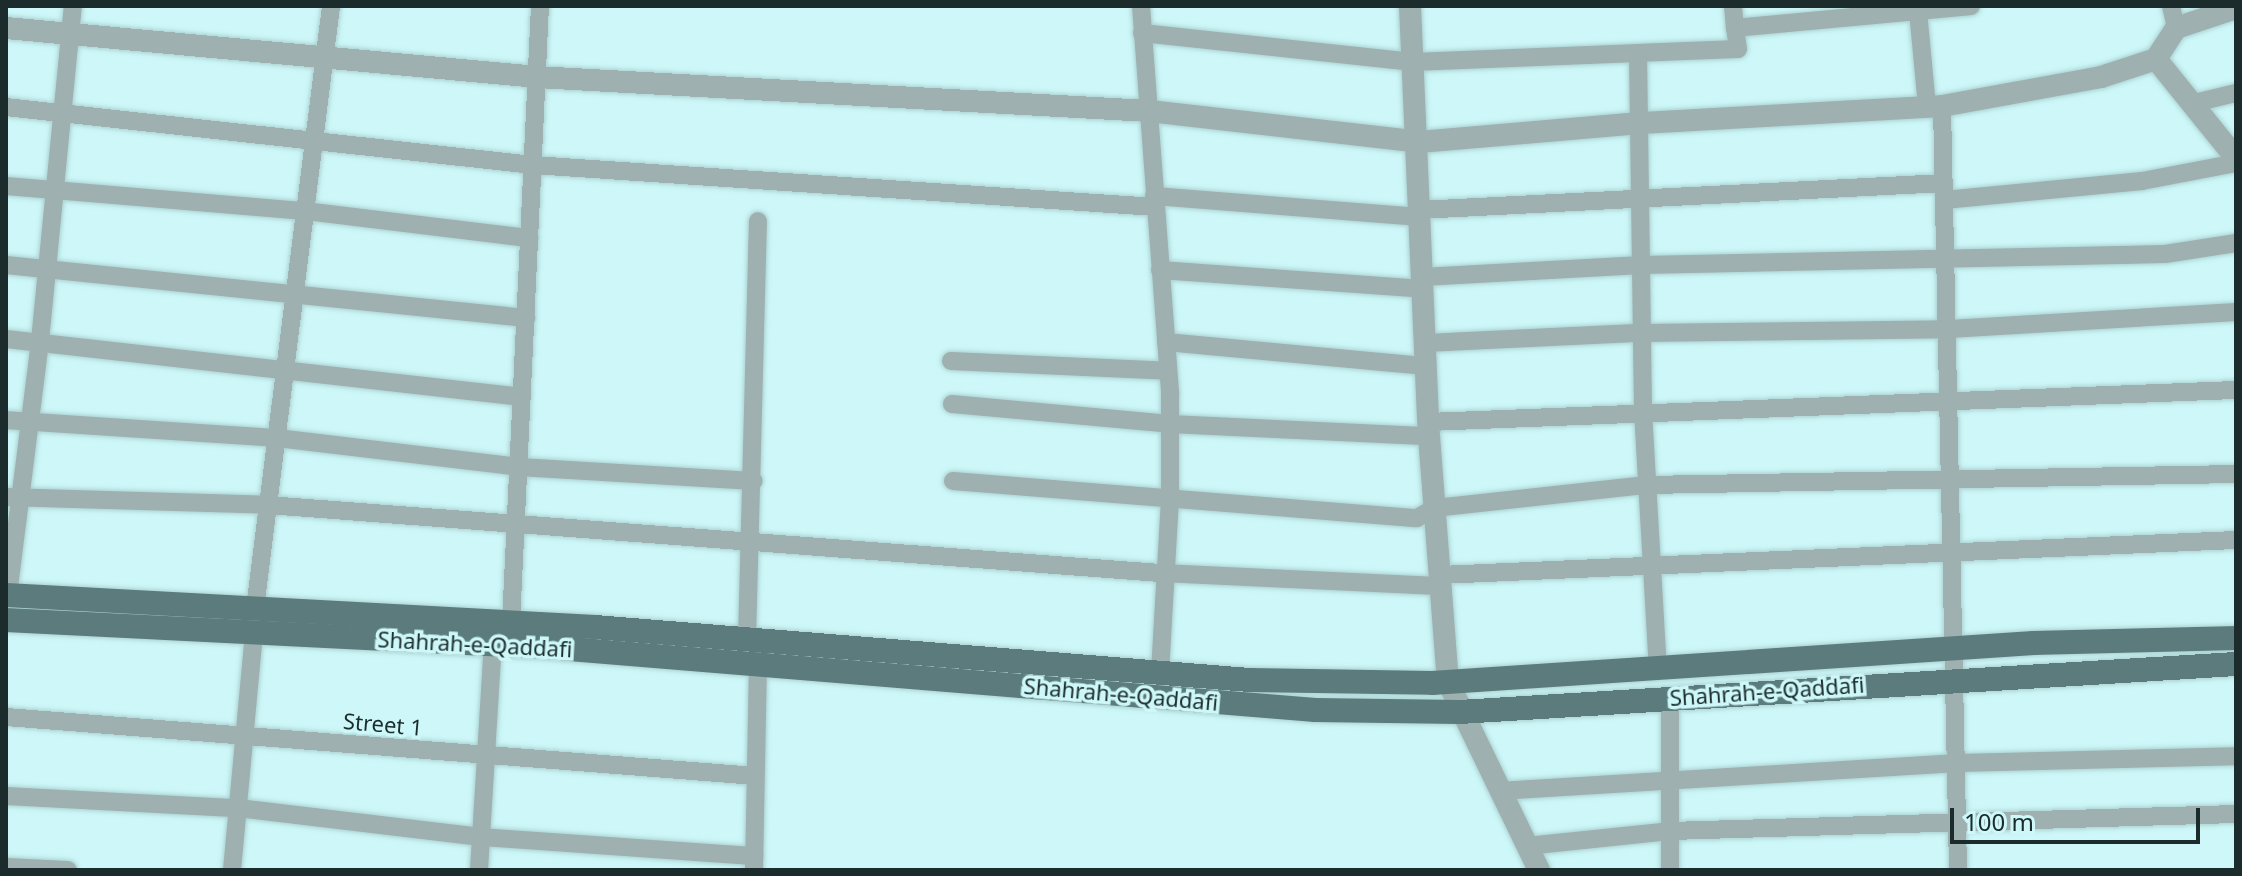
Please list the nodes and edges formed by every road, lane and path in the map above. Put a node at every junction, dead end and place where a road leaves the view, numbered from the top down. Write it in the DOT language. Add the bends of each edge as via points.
graph roads {
  1 [pos="73,6"];
  2 [pos="331,6"];
  3 [pos="540,6"];
  4 [pos="1141,6"];
  5 [pos="1410,6"];
  6 [pos="1733,6"];
  7 [pos="1971,6"];
  8 [pos="2236,8"];
  9 [pos="1929,9"];
  10 [pos="1868,11"];
  11 [pos="1818,13"];
  12 [pos="2173,17"];
  13 [pos="6,28"];
  14 [pos="1735,28"];
  15 [pos="1142,33"];
  16 [pos="70,34"];
  17 [pos="1638,53"];
  18 [pos="325,59"];
  19 [pos="2156,59"];
  20 [pos="1413,62"];
  21 [pos="537,77"];
  22 [pos="2236,93"];
  23 [pos="2190,104"];
  24 [pos="6,107"];
  25 [pos="1934,107"];
  26 [pos="1149,111"];
  27 [pos="62,112"];
  28 [pos="1640,123"];
  29 [pos="314,142"];
  30 [pos="1419,142"];
  31 [pos="2236,160"];
  32 [pos="533,165"];
  33 [pos="6,186"];
  34 [pos="53,190"];
  35 [pos="1944,191"];
  36 [pos="1639,198"];
  37 [pos="1154,201"];
  38 [pos="305,211"];
  39 [pos="1420,213"];
  40 [pos="758,221"];
  41 [pos="529,238"];
  42 [pos="2236,243"];
  43 [pos="1947,258"];
  44 [pos="6,265"];
  45 [pos="1642,265"];
  46 [pos="46,268"];
  47 [pos="1160,270"];
  48 [pos="1422,283"];
  49 [pos="295,293"];
  50 [pos="2236,312"];
  51 [pos="526,318"];
  52 [pos="1949,329"];
  53 [pos="1641,333"];
  54 [pos="6,339"];
  55 [pos="40,341"];
  56 [pos="1166,342"];
  57 [pos="1425,355"];
  58 [pos="951,361"];
  59 [pos="285,369"];
  60 [pos="1168,371"];
  61 [pos="2236,390"];
  62 [pos="522,397"];
  63 [pos="1950,403"];
  64 [pos="952,404"];
  65 [pos="1643,411"];
  66 [pos="6,420"];
  67 [pos="30,422"];
  68 [pos="1170,424"];
  69 [pos="1428,429"];
  70 [pos="277,438"];
  71 [pos="519,467"];
  72 [pos="2236,474"];
  73 [pos="1950,477"];
  74 [pos="754,481"];
  75 [pos="953,481"];
  76 [pos="1647,485"];
  77 [pos="14,498"];
  78 [pos="1170,499"];
  79 [pos="268,505"];
  80 [pos="1434,508"];
  81 [pos="516,524"];
  82 [pos="2236,540"];
  83 [pos="751,542"];
  84 [pos="1951,552"];
  85 [pos="1651,564"];
  86 [pos="1167,573"];
  87 [pos="1440,581"];
  88 [pos="7,595"];
  89 [pos="6,620"];
  90 [pos="255,620"];
  91 [pos="511,623"];
  92 [pos="2236,638"];
  93 [pos="753,639"];
  94 [pos="493,644"];
  95 [pos="1954,648"];
  96 [pos="758,664"];
  97 [pos="2236,664"];
  98 [pos="1658,668"];
  99 [pos="1160,673"];
  100 [pos="1956,678"];
  101 [pos="1448,682"];
  102 [pos="1670,697"];
  103 [pos="1460,712"];
  104 [pos="6,717"];
  105 [pos="245,735"];
  106 [pos="2236,756"];
  107 [pos="486,757"];
  108 [pos="1957,763"];
  109 [pos="755,776"];
  110 [pos="1670,781"];
  111 [pos="1499,791"];
  112 [pos="6,796"];
  113 [pos="238,808"];
  114 [pos="2236,814"];
  115 [pos="1957,821"];
  116 [pos="1670,831"];
  117 [pos="481,837"];
  118 [pos="1526,846"];
  119 [pos="754,863"];
  120 [pos="6,867"];
  121 [pos="68,870"];
  122 [pos="232,870"];
  123 [pos="479,870"];
  124 [pos="1539,870"];
  125 [pos="1670,870"];
  126 [pos="1958,870"];
  1 -- 16 [label="street"];
  2 -- 18 [label="street"];
  3 -- 21 [label="street"];
  4 -- 15 [label="street"];
  5 -- 20 [label="street"];
  6 -- 14 [label="street"];
  7 -- 9 [label="street"];
  8 -- 12 [label="street"];
  9 -- 10 [label="street"];
  9 -- 25 [label="street"];
  10 -- 11 [label="street"];
  11 -- 14 [label="street"];
  12 -- 19 [label="street"];
  13 -- 16 [label="street"];
  14 -- 17 [label="street" via="1738,49"];
  15 -- 20 [label="street"];
  15 -- 26 [label="street"];
  16 -- 18 [label="street"];
  16 -- 27 [label="street"];
  17 -- 20 [label="street"];
  17 -- 28 [label="street"];
  18 -- 21 [label="street"];
  18 -- 29 [label="street"];
  19 -- 23 [label="street"];
  19 -- 25 [label="street" via="2101,77"];
  20 -- 30 [label="street"];
  21 -- 26 [label="street"];
  21 -- 32 [label="street"];
  22 -- 23 [label="street"];
  23 -- 31 [label="street"];
  24 -- 27 [label="street"];
  25 -- 28 [label="street"];
  25 -- 35 [label="street"];
  26 -- 30 [label="street"];
  26 -- 37 [label="street"];
  27 -- 29 [label="street"];
  27 -- 34 [label="street"];
  28 -- 30 [label="street"];
  28 -- 36 [label="street"];
  29 -- 32 [label="street"];
  29 -- 38 [label="street"];
  30 -- 39 [label="street"];
  31 -- 35 [label="street" via="2142,181"];
  32 -- 37 [label="street"];
  32 -- 41 [label="street"];
  33 -- 34 [label="street"];
  34 -- 38 [label="street"];
  34 -- 46 [label="street"];
  35 -- 36 [label="street"];
  35 -- 43 [label="street"];
  36 -- 39 [label="street"];
  36 -- 45 [label="street"];
  37 -- 39 [label="street"];
  37 -- 47 [label="street"];
  38 -- 41 [label="street"];
  38 -- 49 [label="street"];
  39 -- 48 [label="street"];
  40 -- 74 [label="street"];
  41 -- 51 [label="street"];
  42 -- 43 [label="street" via="2165,254"];
  43 -- 45 [label="street"];
  43 -- 52 [label="street"];
  44 -- 46 [label="street"];
  45 -- 48 [label="street"];
  45 -- 53 [label="street"];
  46 -- 49 [label="street"];
  46 -- 55 [label="street"];
  47 -- 48 [label="street"];
  47 -- 56 [label="street"];
  48 -- 57 [label="street"];
  49 -- 51 [label="street"];
  49 -- 59 [label="street"];
  50 -- 52 [label="street"];
  51 -- 62 [label="street"];
  52 -- 53 [label="street"];
  52 -- 63 [label="street"];
  53 -- 57 [label="street"];
  53 -- 65 [label="street"];
  54 -- 55 [label="street"];
  55 -- 59 [label="street"];
  55 -- 67 [label="street"];
  56 -- 57 [label="street"];
  56 -- 60 [label="street"];
  57 -- 69 [label="street"];
  58 -- 60 [label="street"];
  59 -- 62 [label="street"];
  59 -- 70 [label="street"];
  60 -- 68 [label="street"];
  61 -- 63 [label="street"];
  62 -- 71 [label="street"];
  63 -- 65 [label="street"];
  63 -- 73 [label="street"];
  64 -- 68 [label="street"];
  65 -- 69 [label="street"];
  65 -- 76 [label="street"];
  66 -- 67 [label="street"];
  67 -- 70 [label="street"];
  67 -- 77 [label="street"];
  68 -- 69 [label="street"];
  68 -- 78 [label="street"];
  69 -- 80 [label="street"];
  70 -- 71 [label="street"];
  70 -- 79 [label="street"];
  71 -- 74 [label="street"];
  71 -- 81 [label="street"];
  72 -- 73 [label="street"];
  73 -- 76 [label="street"];
  73 -- 84 [label="street"];
  74 -- 83 [label="street"];
  75 -- 78 [label="street"];
  76 -- 80 [label="street"];
  76 -- 85 [label="street"];
  77 -- 79 [label="street"];
  77 -- 88 [label="street"];
  78 -- 80 [label="street" via="1417,518"];
  78 -- 86 [label="street"];
  79 -- 81 [label="street"];
  79 -- 90 [label="street"];
  80 -- 87 [label="street"];
  81 -- 83 [label="street"];
  81 -- 91 [label="street"];
  82 -- 84 [label="street"];
  83 -- 86 [label="street"];
  83 -- 93 [label="street"];
  84 -- 85 [label="street"];
  84 -- 95 [label="street"];
  85 -- 87 [label="street"];
  85 -- 98 [label="street"];
  86 -- 87 [label="street"];
  86 -- 99 [label="street"];
  87 -- 101 [label="street"];
  88 -- 90 [label="main road, Shahrah-e-Qaddafi"];
  89 -- 90 [label="main road, Shahrah-e-Qaddafi"];
  90 -- 91 [label="main road, Shahrah-e-Qaddafi"];
  90 -- 94 [label="main road, Shahrah-e-Qaddafi"];
  90 -- 105 [label="street"];
  91 -- 93 [label="main road, Shahrah-e-Qaddafi"];
  92 -- 95 [label="main road, Shahrah-e-Qaddafi"];
  93 -- 96 [label="street"];
  93 -- 99 [label="main road, Shahrah-e-Qaddafi"];
  94 -- 96 [label="main road, Shahrah-e-Qaddafi"];
  94 -- 107 [label="street"];
  95 -- 98 [label="main road, Shahrah-e-Qaddafi"];
  95 -- 100 [label="street"];
  96 -- 103 [label="main road, Shahrah-e-Qaddafi" via="1315,710"];
  96 -- 109 [label="street"];
  97 -- 100 [label="main road, Shahrah-e-Qaddafi"];
  98 -- 101 [label="main road, Shahrah-e-Qaddafi"];
  99 -- 101 [label="main road, Shahrah-e-Qaddafi" via="1249,680"];
  100 -- 102 [label="main road, Shahrah-e-Qaddafi"];
  100 -- 108 [label="street"];
  101 -- 103 [label="street"];
  102 -- 103 [label="main road, Shahrah-e-Qaddafi"];
  102 -- 110 [label="street"];
  103 -- 111 [label="street"];
  104 -- 105 [label="street, Street 1"];
  105 -- 107 [label="street, Street 1"];
  105 -- 113 [label="street"];
  106 -- 108 [label="street"];
  107 -- 109 [label="street, Street 1"];
  107 -- 117 [label="street"];
  108 -- 110 [label="street"];
  108 -- 115 [label="street"];
  109 -- 119 [label="street"];
  110 -- 111 [label="street"];
  110 -- 116 [label="street"];
  111 -- 118 [label="street"];
  112 -- 113 [label="street"];
  113 -- 117 [label="street"];
  113 -- 122 [label="street"];
  114 -- 115 [label="street"];
  115 -- 116 [label="street"];
  115 -- 126 [label="street"];
  116 -- 118 [label="street"];
  116 -- 125 [label="street"];
  117 -- 119 [label="street"];
  117 -- 123 [label="street"];
  118 -- 124 [label="street"];
  120 -- 121 [label="street"];
}
